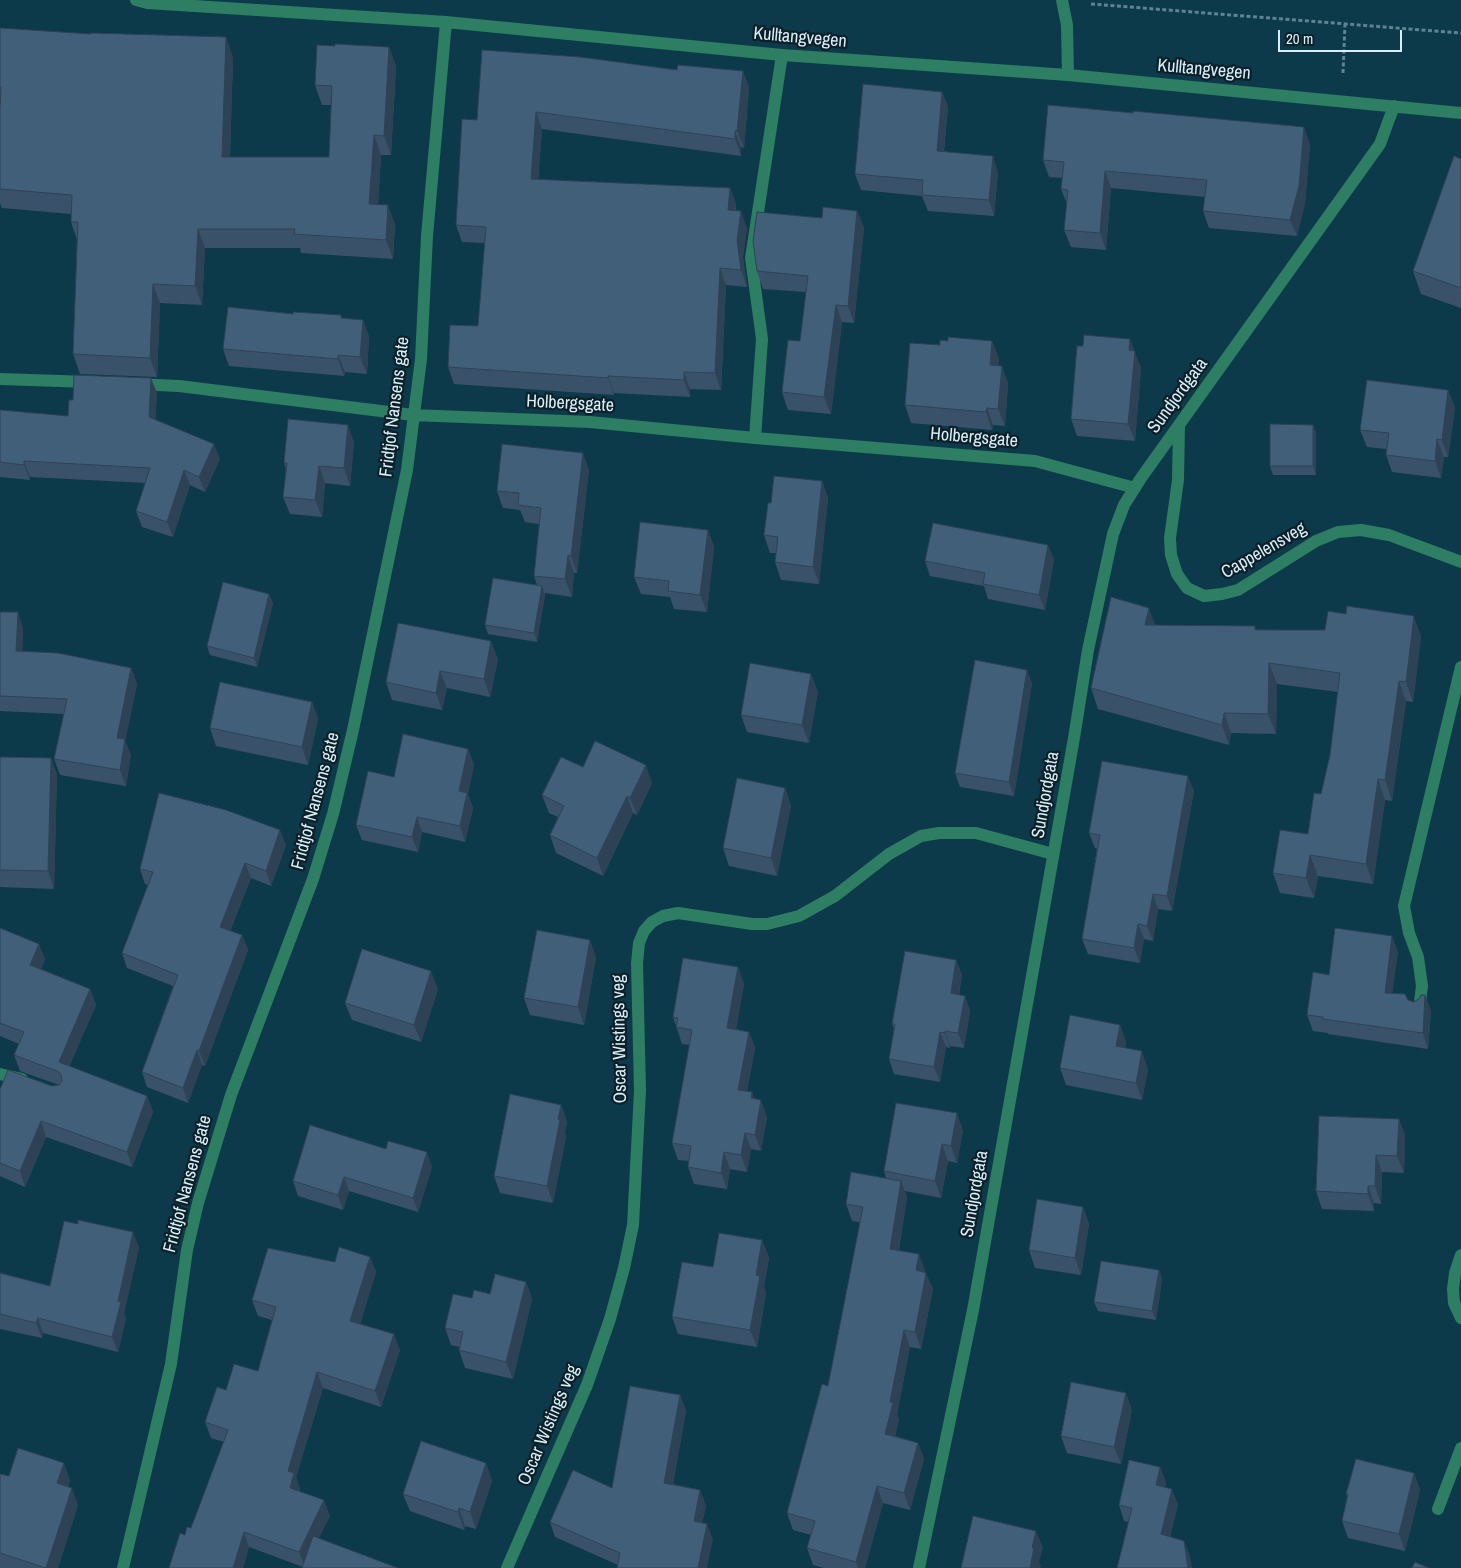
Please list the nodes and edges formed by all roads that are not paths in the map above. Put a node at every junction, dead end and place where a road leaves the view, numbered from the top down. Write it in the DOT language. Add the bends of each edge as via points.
graph roads {
  1 [pos="136,0"];
  2 [pos="1062,0"];
  3 [pos="446,22"];
  4 [pos="782,55"];
  5 [pos="1068,75"];
  6 [pos="1394,106"];
  7 [pos="1461,113"];
  8 [pos="0,379"];
  9 [pos="103,383"];
  10 [pos="122,384"];
  11 [pos="412,414"];
  12 [pos="1180,425"];
  13 [pos="755,438"];
  14 [pos="1135,488"];
  15 [pos="1461,562"];
  16 [pos="1461,667"];
  17 [pos="1053,854"];
  18 [pos="1419,1010"];
  19 [pos="0,1074"];
  20 [pos="33,1083"];
  21 [pos="1461,1255"];
  22 [pos="1461,1318"];
  23 [pos="1461,1448"];
  24 [pos="1438,1510"];
  25 [pos="123,1568"];
  26 [pos="506,1568"];
  27 [pos="919,1568"];
  1 -- 3 [label="street, Kulltangvegen"];
  2 -- 5 [label="street" via="1067,25"];
  3 -- 4 [label="street, Kulltangvegen"];
  3 -- 11 [label="street, Fridtjof Nansens gate" via="427,236 421,359"];
  4 -- 5 [label="street, Kulltangvegen"];
  4 -- 13 [label="street" via="751,258 762,339"];
  5 -- 6 [label="street, Kulltangvegen"];
  6 -- 7 [label="street, Kulltangvegen"];
  6 -- 12 [label="street, Sundjordgata" via="1380,144"];
  8 -- 9 [label="street"];
  10 -- 11 [label="street, Holbergsgate" via="179,386"];
  11 -- 13 [label="street, Holbergsgate" via="590,422"];
  11 -- 25 [label="street, Fridtjof Nansens gate" via="406,470 333,814 313,879 231,1095 198,1204 187,1250 171,1364"];
  12 -- 14 [label="street, Sundjordgata"];
  12 -- 15 [label="street, Cappelensveg" via="1171,555 1176,574 1187,588 1204,596 1238,590 1316,541 1338,532 1361,530 1389,536"];
  13 -- 14 [label="street, Holbergsgate" via="1035,461"];
  14 -- 17 [label="street, Sundjordgata" via="1124,505 1104,569"];
  16 -- 18 [label="street" via="1404,906 1418,957 1422,986"];
  17 -- 26 [label="street, Oscar Wistings veg" via="976,833 921,836 889,854 835,896 799,916 767,924 752,924 678,913 663,916 644,930 637,963 640,1091 633,1225 626,1259 610,1319 587,1384"];
  17 -- 27 [label="street, Sundjordgata" via="973,1310"];
  19 -- 20 [label="street"];
  21 -- 22 [label="street" via="1453,1289 1454,1303"];
  23 -- 24 [label="street"];
}
